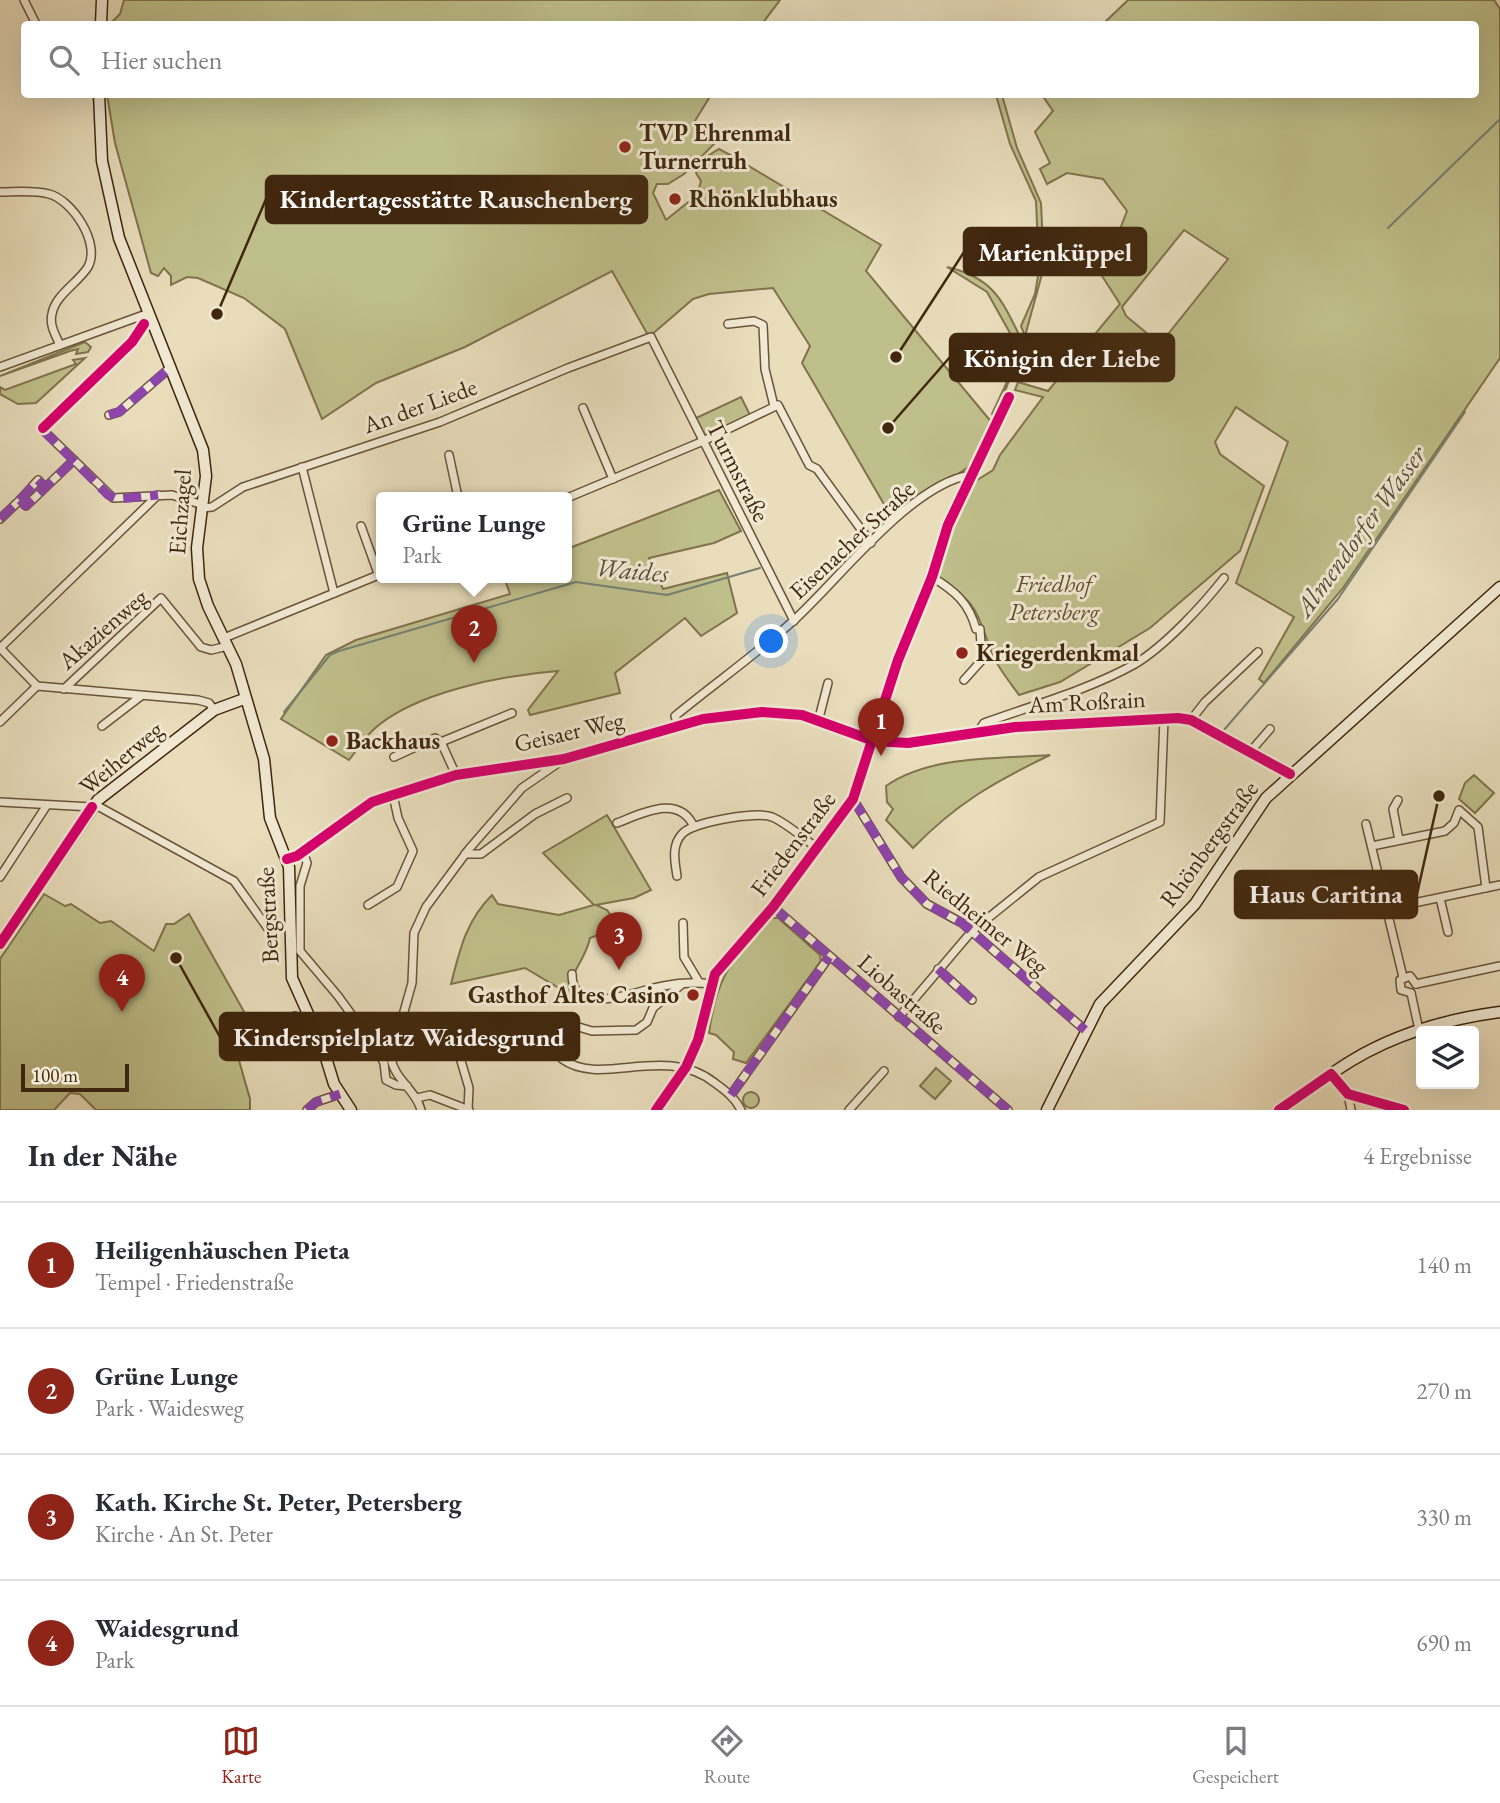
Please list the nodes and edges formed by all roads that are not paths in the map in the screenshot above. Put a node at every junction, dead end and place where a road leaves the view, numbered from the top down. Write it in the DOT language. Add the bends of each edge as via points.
graph roads {
  1 [pos="24,0"];
  2 [pos="102,0"];
  3 [pos="34,21"];
  4 [pos="101,21"];
  5 [pos="99,98"];
  6 [pos="0,192"];
  7 [pos="149,313"];
  8 [pos="728,324"];
  9 [pos="651,337"];
  10 [pos="60,345"];
  11 [pos="0,367"];
  12 [pos="171,367"];
  13 [pos="1009,397"];
  14 [pos="774,406"];
  15 [pos="583,408"];
  16 [pos="109,415"];
  17 [pos="43,430"];
  18 [pos="701,442"];
  19 [pos="449,455"];
  20 [pos="74,460"];
  21 [pos="302,467"];
  22 [pos="971,475"];
  23 [pos="612,479"];
  24 [pos="457,492"];
  25 [pos="158,495"];
  26 [pos="572,496"];
  27 [pos="202,506"];
  28 [pos="0,519"];
  29 [pos="361,526"];
  30 [pos="871,543"];
  31 [pos="376,565"];
  32 [pos="376,577"];
  33 [pos="932,577"];
  34 [pos="1224,578"];
  35 [pos="1500,587"];
  36 [pos="334,593"];
  37 [pos="794,621"];
  38 [pos="226,642"];
  39 [pos="0,648"];
  40 [pos="1258,652"];
  41 [pos="964,680"];
  42 [pos="828,683"];
  43 [pos="37,686"];
  44 [pos="65,688"];
  45 [pos="141,695"];
  46 [pos="244,699"];
  47 [pos="214,710"];
  48 [pos="512,713"];
  49 [pos="819,718"];
  50 [pos="1164,719"];
  51 [pos="1191,720"];
  52 [pos="0,722"];
  53 [pos="102,726"];
  54 [pos="678,726"];
  55 [pos="1270,729"];
  56 [pos="978,732"];
  57 [pos="874,741"];
  58 [pos="441,742"];
  59 [pos="1250,752"];
  60 [pos="394,757"];
  61 [pos="564,759"];
  62 [pos="1290,774"];
  63 [pos="456,775"];
  64 [pos="393,795"];
  65 [pos="567,798"];
  66 [pos="853,799"];
  67 [pos="1398,800"];
  68 [pos="0,802"];
  69 [pos="47,805"];
  70 [pos="93,806"];
  71 [pos="617,823"];
  72 [pos="1366,824"];
  73 [pos="694,827"];
  74 [pos="1399,840"];
  75 [pos="1372,846"];
  76 [pos="817,848"];
  77 [pos="303,851"];
  78 [pos="465,854"];
  79 [pos="287,859"];
  80 [pos="677,876"];
  81 [pos="0,877"];
  82 [pos="1500,885"];
  83 [pos="1486,888"];
  84 [pos="1440,898"];
  85 [pos="368,905"];
  86 [pos="773,907"];
  87 [pos="1385,909"];
  88 [pos="1371,912"];
  89 [pos="682,923"];
  90 [pos="269,930"];
  91 [pos="972,931"];
  92 [pos="1448,932"];
  93 [pos="0,944"];
  94 [pos="830,957"];
  95 [pos="1500,966"];
  96 [pos="938,969"];
  97 [pos="572,974"];
  98 [pos="1403,977"];
  99 [pos="699,982"];
  100 [pos="682,984"];
  101 [pos="712,984"];
  102 [pos="1416,984"];
  103 [pos="1411,993"];
  104 [pos="972,1000"];
  105 [pos="1500,1012"];
  106 [pos="899,1017"];
  107 [pos="572,1025"];
  108 [pos="287,1026"];
  109 [pos="1418,1026"];
  110 [pos="1432,1026"];
  111 [pos="1085,1030"];
  112 [pos="1416,1031"];
  113 [pos="322,1045"];
  114 [pos="459,1054"];
  115 [pos="562,1059"];
  116 [pos="686,1067"];
  117 [pos="884,1071"];
  118 [pos="1331,1074"];
  119 [pos="407,1086"];
  120 [pos="340,1094"];
  121 [pos="1348,1094"];
  122 [pos="731,1095"];
  123 [pos="417,1098"];
  124 [pos="346,1108"];
  125 [pos="307,1110"];
  126 [pos="421,1110"];
  127 [pos="468,1110"];
  128 [pos="656,1110"];
  129 [pos="741,1110"];
  130 [pos="849,1110"];
  131 [pos="1008,1110"];
  132 [pos="1047,1110"];
  133 [pos="1279,1110"];
  134 [pos="1351,1110"];
  135 [pos="1404,1110"];
  1 -- 3 [label="street"];
  2 -- 4 [label="main road"];
  5 -- 7 [label="main road, Eichzagel" via="102,161 119,238"];
  6 -- 10 [label="street" via="50,194 90,236 88,266 51,314"];
  7 -- 10 [label="street"];
  7 -- 12 [label="main road, Eichzagel"];
  8 -- 14 [label="street" via="754,321 763,325 765,369"];
  9 -- 18 [label="street, Turmstraße"];
  9 -- 21 [label="street, An der Liede" via="440,422"];
  10 -- 11 [label="street"];
  12 -- 16 [label="street" via="119,412"];
  12 -- 27 [label="main road, Eichzagel" via="203,450"];
  13 -- 22 [label="street, Friedenstraße"];
  14 -- 18 [label="street"];
  14 -- 30 [label="street" via="778,405 809,465 817,469"];
  15 -- 23 [label="street"];
  17 -- 20 [label="street"];
  18 -- 23 [label="street"];
  18 -- 37 [label="street, Turmstraße"];
  19 -- 24 [label="street"];
  20 -- 25 [label="street" via="113,498"];
  20 -- 28 [label="street" via="26,506 20,500"];
  21 -- 27 [label="street, An der Liede" via="243,487 212,507"];
  21 -- 36 [label="street"];
  22 -- 30 [label="street, Eisenacher Straße" via="947,481"];
  22 -- 33 [label="street, Friedenstraße"];
  23 -- 26 [label="street"];
  25 -- 27 [label="street" via="179,496"];
  25 -- 39 [label="street"];
  27 -- 38 [label="main road, Eichzagel" via="199,579"];
  29 -- 31 [label="street"];
  30 -- 37 [label="street, Eisenacher Straße"];
  32 -- 36 [label="street"];
  33 -- 41 [label="street" via="970,608 976,629 980,629 982,660"];
  33 -- 57 [label="street, Friedenstraße" via="898,660"];
  34 -- 56 [label="street" via="1135,664 984,723"];
  35 -- 62 [label="main road, Rhönbergstraße"];
  36 -- 38 [label="street"];
  37 -- 54 [label="street, Eisenacher Straße" via="676,716"];
  38 -- 44 [label="street, Akazienweg" via="211,650 201,647 161,598"];
  38 -- 46 [label="main road, Eichzagel"];
  39 -- 43 [label="street"];
  40 -- 51 [label="street"];
  42 -- 49 [label="street"];
  43 -- 44 [label="street"];
  43 -- 52 [label="street"];
  44 -- 45 [label="street"];
  45 -- 47 [label="street" via="198,700"];
  45 -- 53 [label="street"];
  46 -- 47 [label="main road, Weiherweg"];
  46 -- 79 [label="main road, Bergstraße" via="264,759 270,818"];
  47 -- 70 [label="main road, Weiherweg"];
  48 -- 58 [label="street"];
  49 -- 54 [label="street, Geisaer Weg" via="762,712"];
  49 -- 57 [label="street, Geisaer Weg"];
  50 -- 51 [label="street, Am Roßrain"];
  50 -- 56 [label="street, Am Roßrain"];
  50 -- 91 [label="street" via="1160,822 1039,877"];
  51 -- 59 [label="street, Am Roßrain"];
  54 -- 61 [label="street, Geisaer Weg"];
  55 -- 59 [label="street"];
  56 -- 57 [label="street, Am Roßrain" via="908,743"];
  57 -- 66 [label="street, Friedenstraße"];
  58 -- 60 [label="street" via="435,738"];
  58 -- 63 [label="street"];
  59 -- 62 [label="street, Am Roßrain"];
  61 -- 63 [label="street, Geisaer Weg"];
  61 -- 78 [label="street" via="522,788"];
  62 -- 111 [label="main road, Rhönbergstraße" via="1254,814 1195,904 1114,987"];
  63 -- 64 [label="street, Geisaer Weg"];
  64 -- 77 [label="street, Geisaer Weg" via="372,802"];
  64 -- 85 [label="street" via="413,851 397,887"];
  65 -- 78 [label="street" via="535,814 481,854"];
  66 -- 76 [label="street, Friedenstraße"];
  66 -- 91 [label="street, Riedheimer Weg" via="901,877 931,907"];
  67 -- 74 [label="street" via="1393,809"];
  68 -- 69 [label="street"];
  69 -- 70 [label="street"];
  69 -- 81 [label="street"];
  70 -- 90 [label="street" via="234,881"];
  70 -- 93 [label="main road, Weiherweg"];
  71 -- 73 [label="street" via="659,807 676,809"];
  72 -- 75 [label="street"];
  73 -- 76 [label="street" via="764,815"];
  73 -- 80 [label="street" via="682,833 675,848"];
  74 -- 75 [label="street"];
  74 -- 83 [label="street" via="1445,831 1460,810 1478,827"];
  75 -- 87 [label="street"];
  76 -- 86 [label="street, Friedenstraße"];
  77 -- 79 [label="street, Geisaer Weg"];
  77 -- 119 [label="street" via="307,863 300,886 300,951 378,1051 386,1080"];
  78 -- 119 [label="street" via="426,907 414,933 412,984 391,1058 393,1069"];
  79 -- 113 [label="main road, Bergstraße" via="292,886 292,978"];
  82 -- 83 [label="street"];
  83 -- 84 [label="street"];
  84 -- 87 [label="street"];
  84 -- 92 [label="street"];
  86 -- 94 [label="street, Liobastraße"];
  86 -- 101 [label="street, Friedenstraße" via="721,966"];
  87 -- 88 [label="street"];
  87 -- 98 [label="street"];
  89 -- 99 [label="street" via="684,957"];
  91 -- 96 [label="street"];
  91 -- 111 [label="street, Riedheimer Weg"];
  94 -- 106 [label="street, Liobastraße"];
  94 -- 122 [label="street"];
  95 -- 102 [label="street"];
  96 -- 104 [label="street"];
  96 -- 106 [label="street"];
  97 -- 100 [label="street" via="576,992 592,998 622,998"];
  98 -- 102 [label="street" via="1410,976"];
  98 -- 103 [label="street" via="1399,987"];
  99 -- 100 [label="street"];
  99 -- 101 [label="street"];
  100 -- 107 [label="street" via="636,1030 592,1031"];
  101 -- 116 [label="street, Friedenstraße"];
  102 -- 103 [label="street"];
  103 -- 109 [label="street"];
  105 -- 110 [label="main road"];
  106 -- 131 [label="street, Liobastraße"];
  108 -- 113 [label="street" via="295,1016 305,1044 309,1048"];
  111 -- 132 [label="main road, Rhönbergstraße"];
  112 -- 118 [label="main road"];
  113 -- 120 [label="main road, Bergstraße"];
  114 -- 127 [label="street" via="470,1088"];
  115 -- 116 [label="street" via="581,1069 667,1063"];
  116 -- 122 [label="street"];
  116 -- 128 [label="street, Friedenstraße"];
  117 -- 130 [label="street"];
  118 -- 121 [label="street"];
  118 -- 133 [label="main road"];
  119 -- 123 [label="street"];
  120 -- 124 [label="main road, Bergstraße"];
  120 -- 125 [label="street"];
  121 -- 134 [label="street"];
  121 -- 135 [label="street"];
  122 -- 129 [label="street"];
  123 -- 126 [label="street"];
  123 -- 127 [label="street" via="430,1095"];
}
